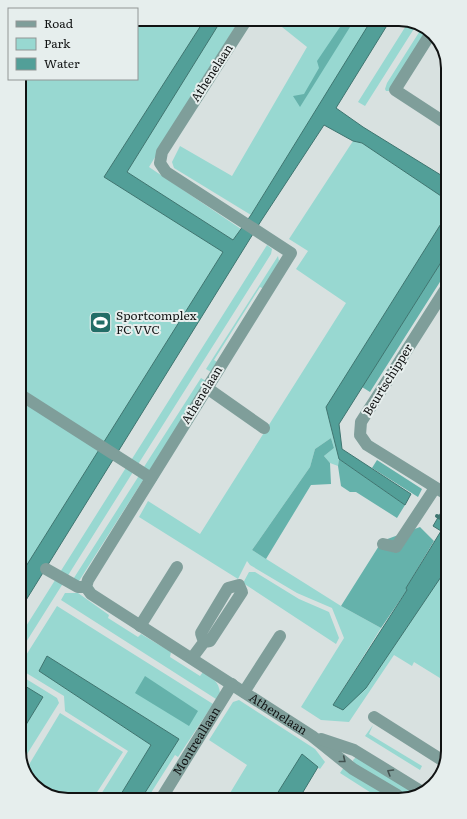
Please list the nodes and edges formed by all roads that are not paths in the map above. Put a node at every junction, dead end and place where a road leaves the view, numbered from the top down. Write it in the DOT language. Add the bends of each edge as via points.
graph roads {
  1 [pos="243,26"];
  2 [pos="428,37"];
  3 [pos="441,120"];
  4 [pos="441,296"];
  5 [pos="207,388"];
  6 [pos="26,398"];
  7 [pos="264,428"];
  8 [pos="151,478"];
  9 [pos="435,488"];
  10 [pos="441,491"];
  11 [pos="383,544"];
  12 [pos="177,566"];
  13 [pos="46,569"];
  14 [pos="86,587"];
  15 [pos="140,626"];
  16 [pos="280,636"];
  17 [pos="204,642"];
  18 [pos="192,658"];
  19 [pos="232,684"];
  20 [pos="244,692"];
  21 [pos="374,718"];
  22 [pos="312,736"];
  23 [pos="441,759"];
  24 [pos="418,789"];
  25 [pos="165,793"];
  26 [pos="394,793"];
  1 -- 5 [label="street, Athenelaan" via="162,152 160,163 166,172 291,253"];
  2 -- 3 [label="street" via="395,90"];
  4 -- 9 [label="street, Beurtschipper" via="361,422 360,435 367,445"];
  5 -- 7 [label="street"];
  5 -- 8 [label="street, Athenelaan"];
  6 -- 8 [label="street"];
  8 -- 14 [label="street, Athenelaan"];
  9 -- 10 [label="street, Beurtschipper"];
  9 -- 11 [label="street" via="396,547"];
  12 -- 15 [label="street"];
  13 -- 14 [label="street" via="78,587"];
  14 -- 15 [label="street, Athenelaan" via="90,594"];
  15 -- 18 [label="street, Athenelaan"];
  16 -- 20 [label="street"];
  17 -- 18 [label="street"];
  18 -- 19 [label="street, Athenelaan"];
  19 -- 20 [label="street, Athenelaan"];
  19 -- 25 [label="street, Montreallaan"];
  20 -- 22 [label="street, Athenelaan"];
  21 -- 23 [label="street"];
  24 -- 22 [label="street, Athenelaan, one-way" via="354,750"];
  22 -- 26 [label="street, Athenelaan, one-way" via="353,769"];
}
